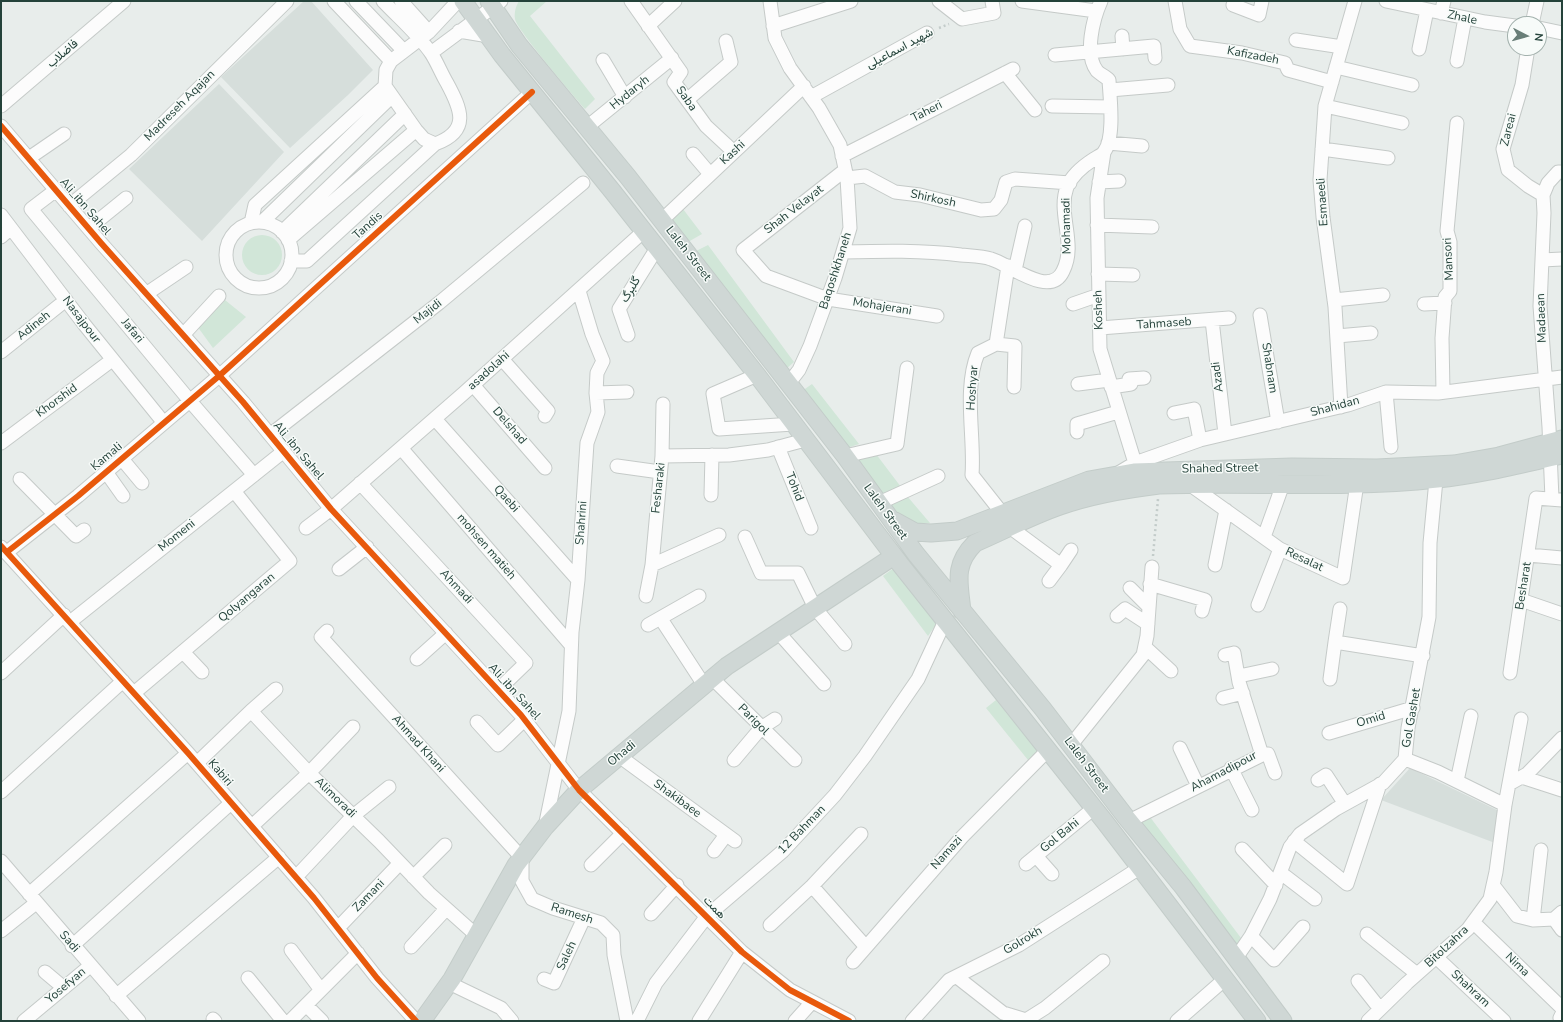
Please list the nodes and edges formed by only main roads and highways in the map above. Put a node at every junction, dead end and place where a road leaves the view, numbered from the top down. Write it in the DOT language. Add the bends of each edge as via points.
graph roads {
  1 [pos="463,1"];
  2 [pos="494,3"];
  3 [pos="1556,448"];
  4 [pos="889,517"];
  5 [pos="1006,521"];
  6 [pos="894,556"];
  7 [pos="962,611"];
  8 [pos="1186,890"];
  9 [pos="1162,895"];
  10 [pos="1205,952"];
  11 [pos="1234,956"];
  12 [pos="422,1021"];
  13 [pos="1257,1021"];
  14 [pos="1283,1021"];
  1 -- 6 [label="main road, Laleh Street" via="756,375"];
  2 -- 4 [label="main road, Laleh Street" via="519,45 662,220 845,456"];
  3 -- 5 [label="main road, Shahed Street" via="1462,476 1436,480 1159,485 1082,499"];
  3 -- 5 [label="main road, Shahed Street" via="1454,464 1377,468 1306,467 1134,472 1088,480"];
  4 -- 5 [label="main road, Shahed Street" via="915,532 931,533 957,531"];
  4 -- 7 [label="main road, Laleh Street"];
  5 -- 7 [label="main road, Shahed Street" via="975,543 961,561 959,579"];
  6 -- 9 [label="main road, Laleh Street"];
  6 -- 12 [label="main road, Ohadi" via="727,666 579,790 545,827 522,858 449,983"];
  7 -- 8 [label="main road, Laleh Street"];
  8 -- 9 [label="main road" via="1187,900 1181,904"];
  8 -- 11 [label="main road, Laleh Street"];
  9 -- 10 [label="main road, Laleh Street"];
  10 -- 11 [label="main road" via="1206,941 1212,939 1221,943"];
  10 -- 13 [label="main road, Laleh Street"];
  11 -- 14 [label="main road, Laleh Street"];
}
